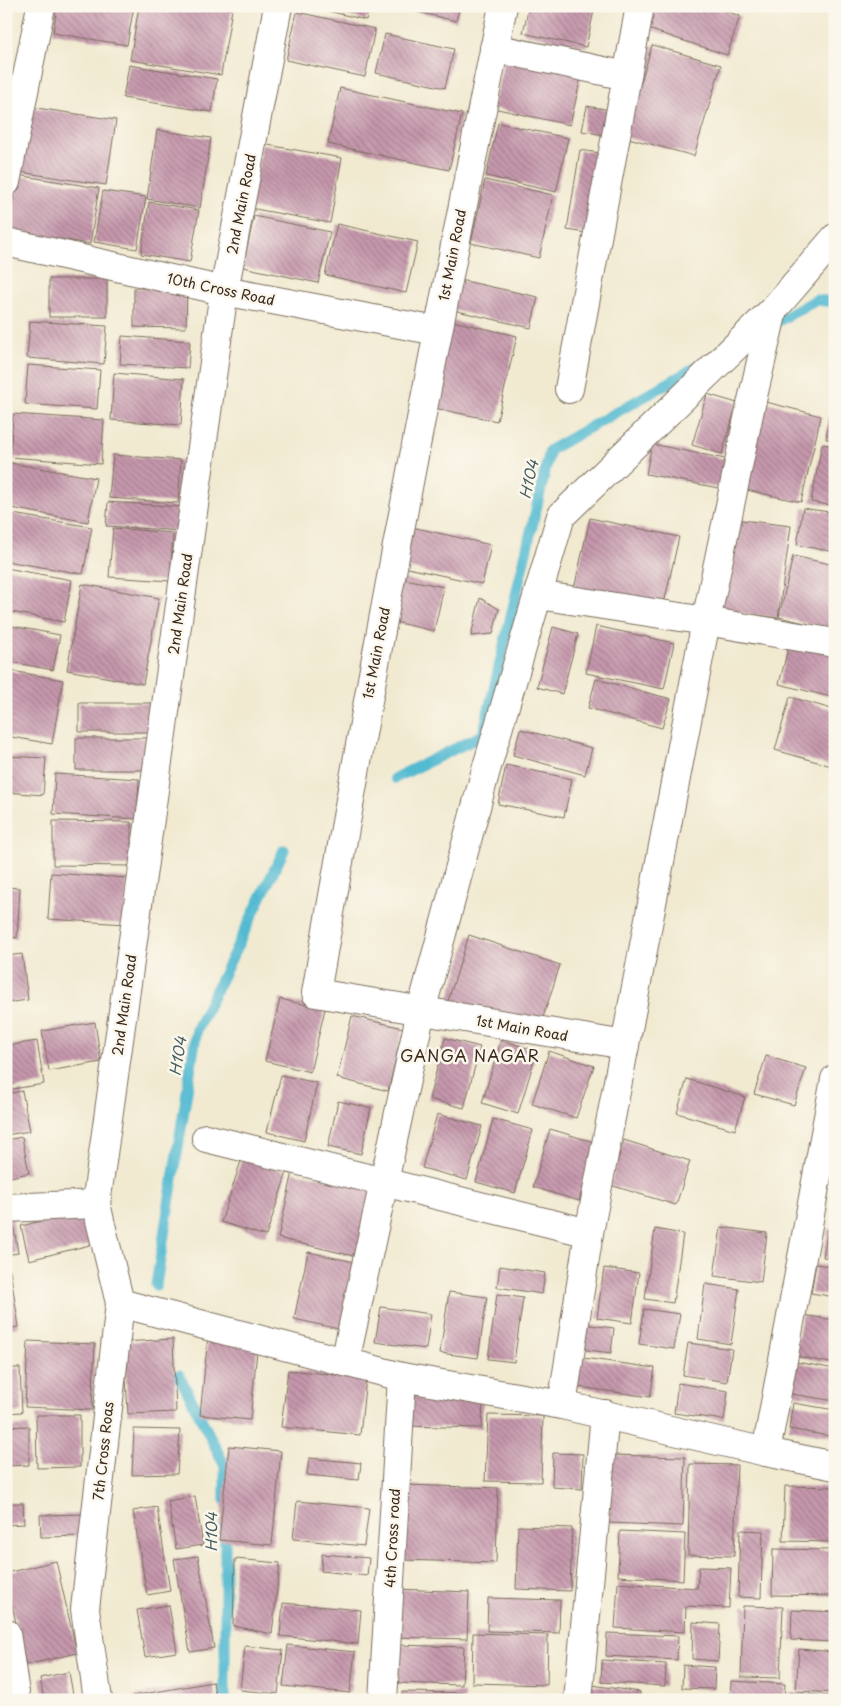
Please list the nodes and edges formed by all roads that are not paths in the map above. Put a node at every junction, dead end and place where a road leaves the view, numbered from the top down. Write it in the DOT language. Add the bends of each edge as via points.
graph roads {
  1 [pos="41,6"];
  2 [pos="278,6"];
  3 [pos="503,6"];
  4 [pos="640,6"];
  5 [pos="494,48"];
  6 [pos="627,76"];
  7 [pos="6,182"];
  8 [pos="835,238"];
  9 [pos="6,242"];
  10 [pos="224,291"];
  11 [pos="771,313"];
  12 [pos="437,331"];
  13 [pos="569,389"];
  14 [pos="538,595"];
  15 [pos="706,620"];
  16 [pos="835,643"];
  17 [pos="421,1011"];
  18 [pos="625,1045"];
  19 [pos="835,1079"];
  20 [pos="206,1138"];
  21 [pos="384,1182"];
  22 [pos="96,1204"];
  23 [pos="6,1208"];
  24 [pos="589,1233"];
  25 [pos="120,1304"];
  26 [pos="345,1362"];
  27 [pos="402,1377"];
  28 [pos="562,1405"];
  29 [pos="605,1414"];
  30 [pos="766,1452"];
  31 [pos="835,1466"];
  32 [pos="6,1633"];
  33 [pos="16,1700"];
  34 [pos="98,1700"];
  35 [pos="383,1700"];
  36 [pos="578,1700"];
  1 -- 7 [label="street"];
  2 -- 10 [label="street, 2nd Main Road"];
  3 -- 5 [label="street, 1st Main Road"];
  4 -- 6 [label="street"];
  5 -- 6 [label="street"];
  5 -- 12 [label="street, 1st Main Road"];
  6 -- 13 [label="street"];
  8 -- 11 [label="street"];
  9 -- 10 [label="street, 10th Cross Road"];
  10 -- 12 [label="street, 10th Cross Road"];
  10 -- 22 [label="street, 2nd Main Road"];
  11 -- 14 [label="street" via="561,516"];
  11 -- 15 [label="street"];
  12 -- 17 [label="street, 1st Main Road" via="316,993"];
  14 -- 15 [label="street"];
  14 -- 17 [label="street" via="486,770"];
  15 -- 16 [label="street"];
  15 -- 18 [label="street"];
  17 -- 18 [label="street, 1st Main Road"];
  17 -- 21 [label="street"];
  18 -- 24 [label="street"];
  19 -- 30 [label="street"];
  20 -- 21 [label="street"];
  21 -- 24 [label="street"];
  21 -- 26 [label="street"];
  22 -- 23 [label="street"];
  22 -- 25 [label="street, 7th Cross Roas"];
  24 -- 28 [label="street"];
  25 -- 26 [label="street"];
  25 -- 34 [label="street, 7th Cross Roas" via="85,1609"];
  26 -- 27 [label="street"];
  27 -- 28 [label="street"];
  27 -- 35 [label="street, 4th Cross road"];
  28 -- 29 [label="street"];
  29 -- 30 [label="street"];
  29 -- 36 [label="street"];
  30 -- 31 [label="street"];
  32 -- 33 [label="street"];
}
